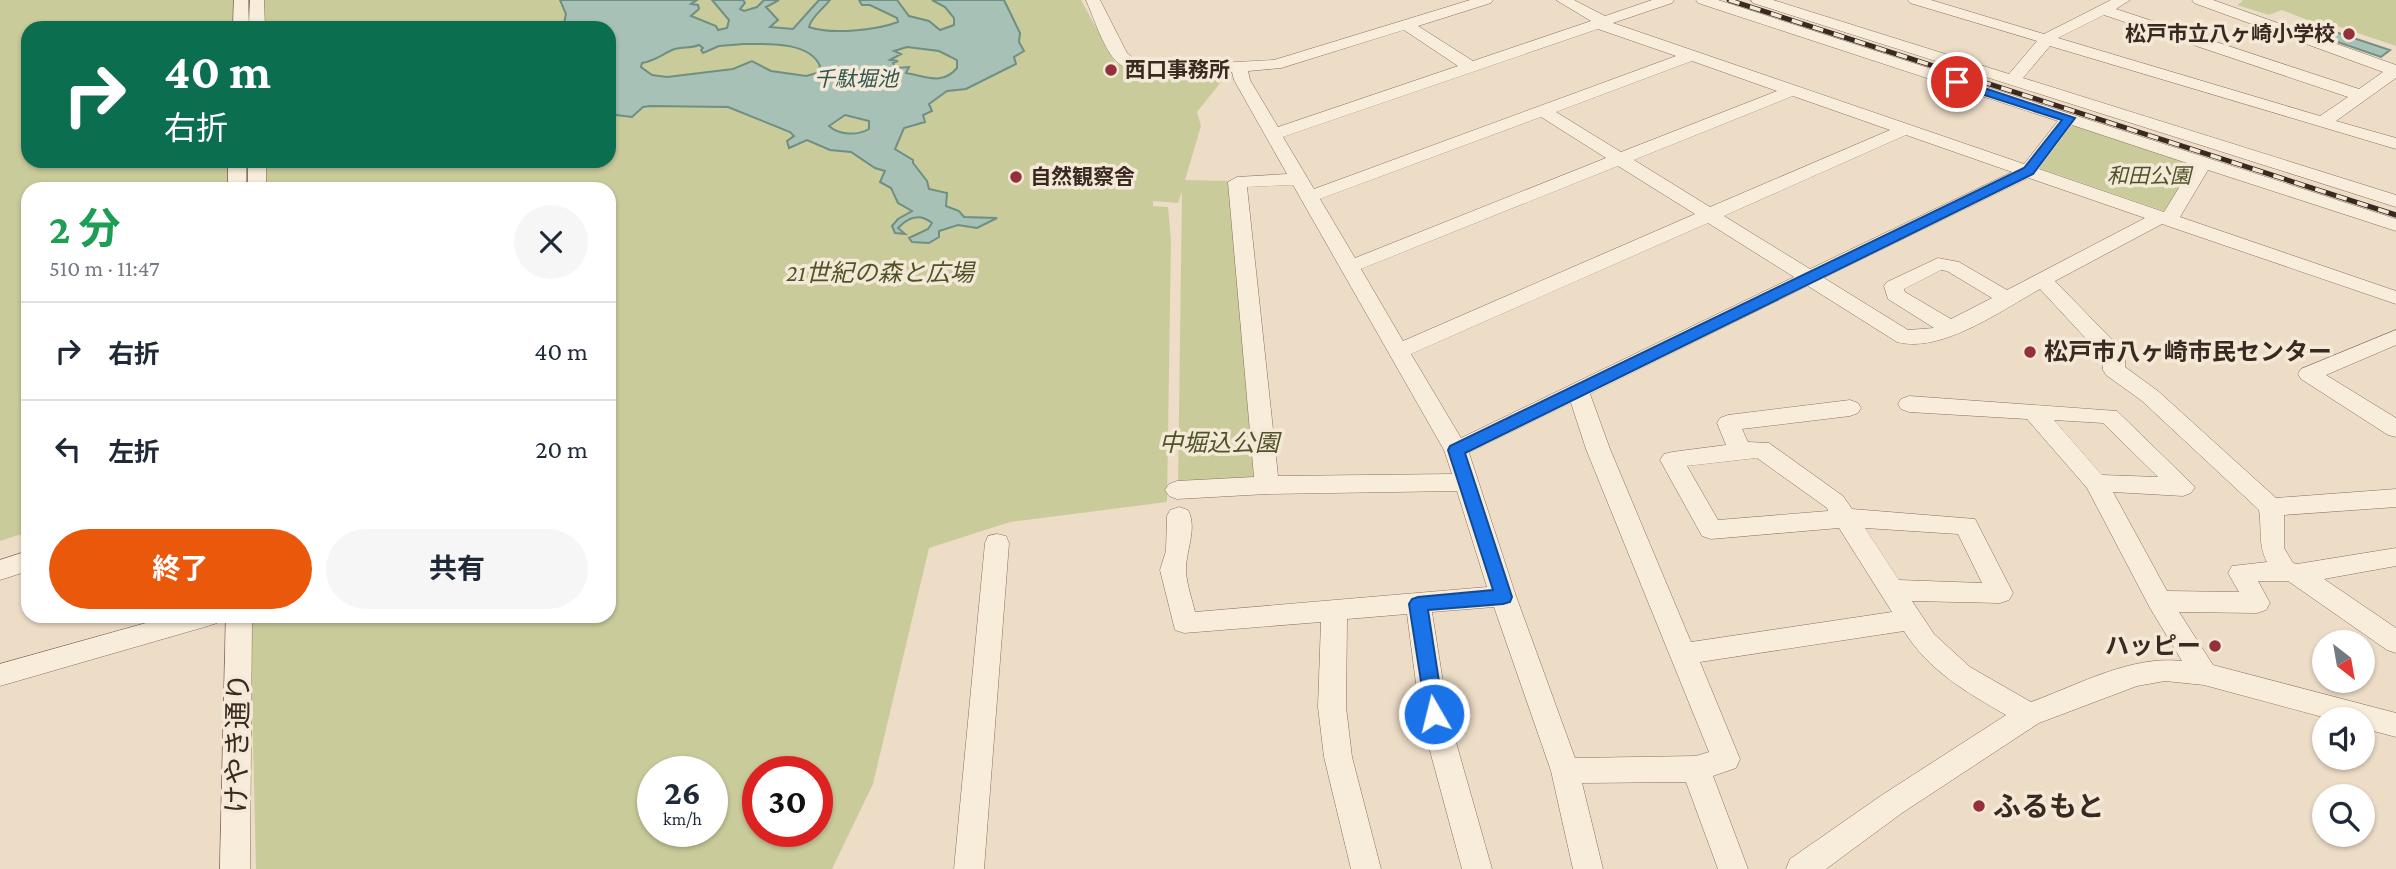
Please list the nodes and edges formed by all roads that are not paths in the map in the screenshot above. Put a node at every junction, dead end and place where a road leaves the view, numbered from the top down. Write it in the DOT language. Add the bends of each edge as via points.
graph roads {
  1 [pos="242,0"];
  2 [pos="257,0"];
  3 [pos="1093,0"];
  4 [pos="1486,0"];
  5 [pos="1563,0"];
  6 [pos="1667,0"];
  7 [pos="1703,0"];
  8 [pos="1758,0"];
  9 [pos="1915,0"];
  10 [pos="1978,0"];
  11 [pos="2123,0"];
  12 [pos="2199,0"];
  13 [pos="2104,10"];
  14 [pos="1953,12"];
  15 [pos="241,21"];
  16 [pos="257,21"];
  17 [pos="1600,22"];
  18 [pos="1406,24"];
  19 [pos="2047,39"];
  20 [pos="1690,55"];
  21 [pos="1471,67"];
  22 [pos="1239,68"];
  23 [pos="2395,71"];
  24 [pos="2012,79"];
  25 [pos="1793,90"];
  26 [pos="2360,95"];
  27 [pos="1543,111"];
  28 [pos="2069,118"];
  29 [pos="2323,122"];
  30 [pos="1906,129"];
  31 [pos="1274,134"];
  32 [pos="2396,144"];
  33 [pos="1620,159"];
  34 [pos="2204,162"];
  35 [pos="2028,171"];
  36 [pos="1305,188"];
  37 [pos="2396,201"];
  38 [pos="1708,216"];
  39 [pos="2165,219"];
  40 [pos="2396,225"];
  41 [pos="1350,267"];
  42 [pos="1810,278"];
  43 [pos="2043,281"];
  44 [pos="2396,298"];
  45 [pos="2008,299"];
  46 [pos="1951,328"];
  47 [pos="2396,337"];
  48 [pos="1398,351"];
  49 [pos="1577,391"];
  50 [pos="1909,404"];
  51 [pos="1850,408"];
  52 [pos="2035,413"];
  53 [pos="2396,429"];
  54 [pos="1456,450"];
  55 [pos="1741,452"];
  56 [pos="1465,482"];
  57 [pos="2096,483"];
  58 [pos="1267,485"];
  59 [pos="1177,490"];
  60 [pos="2396,498"];
  61 [pos="2271,507"];
  62 [pos="1179,516"];
  63 [pos="1846,518"];
  64 [pos="997,543"];
  65 [pos="2396,557"];
  66 [pos="21,563"];
  67 [pos="0,570"];
  68 [pos="2290,572"];
  69 [pos="1892,590"];
  70 [pos="1503,597"];
  71 [pos="2159,601"];
  72 [pos="1418,604"];
  73 [pos="1334,610"];
  74 [pos="1911,620"];
  75 [pos="183,623"];
  76 [pos="239,623"];
  77 [pos="2396,642"];
  78 [pos="1683,654"];
  79 [pos="2204,674"];
  80 [pos="0,675"];
  81 [pos="2029,715"];
  82 [pos="2396,725"];
  83 [pos="1696,769"];
  84 [pos="1565,771"];
  85 [pos="235,869"];
  86 [pos="969,869"];
  87 [pos="1366,869"];
  88 [pos="1477,869"];
  89 [pos="1588,869"];
  90 [pos="1733,869"];
  91 [pos="1801,869"];
  1 -- 15 [label="street"];
  2 -- 16 [label="street"];
  3 -- 22 [label="street" via="1120,56 1136,68"];
  4 -- 18 [label="street"];
  5 -- 17 [label="street"];
  6 -- 17 [label="street"];
  7 -- 28 [label="street"];
  8 -- 24 [label="street"];
  9 -- 14 [label="street"];
  10 -- 14 [label="street"];
  11 -- 13 [label="street"];
  12 -- 23 [label="street"];
  13 -- 19 [label="street"];
  13 -- 26 [label="street"];
  14 -- 19 [label="street"];
  17 -- 20 [label="street"];
  17 -- 21 [label="street"];
  18 -- 21 [label="street"];
  18 -- 22 [label="street" via="1275,65"];
  19 -- 24 [label="street"];
  19 -- 29 [label="street"];
  20 -- 25 [label="street"];
  20 -- 27 [label="street"];
  21 -- 31 [label="street"];
  22 -- 31 [label="street"];
  23 -- 26 [label="street"];
  24 -- 37 [label="street"];
  25 -- 30 [label="street"];
  25 -- 33 [label="street"];
  26 -- 29 [label="street"];
  27 -- 33 [label="street"];
  27 -- 36 [label="street"];
  28 -- 34 [label="street"];
  28 -- 35 [label="street"];
  29 -- 32 [label="street"];
  30 -- 35 [label="street"];
  30 -- 38 [label="street"];
  31 -- 36 [label="street"];
  33 -- 38 [label="street"];
  33 -- 41 [label="street"];
  34 -- 39 [label="street"];
  34 -- 40 [label="street"];
  35 -- 39 [label="street"];
  35 -- 42 [label="street"];
  36 -- 41 [label="street"];
  36 -- 58 [label="street" via="1237,181"];
  38 -- 42 [label="street"];
  38 -- 48 [label="street"];
  39 -- 43 [label="street"];
  39 -- 44 [label="street"];
  41 -- 48 [label="street"];
  42 -- 46 [label="street" via="1904,337"];
  42 -- 49 [label="street"];
  43 -- 45 [label="street"];
  43 -- 61 [label="street" via="2114,355 2114,370 2150,396"];
  45 -- 46 [label="street"];
  45 -- 46 [label="street" via="1952,266 1938,264 1894,286 1895,295"];
  47 -- 53 [label="street" via="2309,374"];
  48 -- 54 [label="street"];
  49 -- 54 [label="street"];
  49 -- 78 [label="street"];
  50 -- 52 [label="street"];
  51 -- 55 [label="street" via="1728,423"];
  52 -- 57 [label="street"];
  52 -- 57 [label="street" via="2109,416 2183,487"];
  54 -- 56 [label="street"];
  55 -- 63 [label="street" via="1761,449 1835,502"];
  55 -- 63 [label="street" via="1672,460 1711,530"];
  56 -- 58 [label="street"];
  56 -- 70 [label="street"];
  57 -- 71 [label="street"];
  58 -- 59 [label="street"];
  60 -- 61 [label="street"];
  61 -- 68 [label="street" via="2272,548"];
  62 -- 73 [label="street" via="1173,570 1184,623"];
  63 -- 69 [label="street"];
  63 -- 69 [label="street" via="1966,525 2000,593"];
  64 -- 86 [label="street"];
  65 -- 68 [label="street"];
  66 -- 67 [label="street"];
  68 -- 71 [label="street" via="2241,573 2257,603"];
  68 -- 77 [label="street"];
  69 -- 74 [label="street"];
  70 -- 72 [label="street"];
  70 -- 84 [label="street"];
  71 -- 79 [label="street"];
  72 -- 73 [label="street"];
  72 -- 88 [label="street" via="1434,714"];
  73 -- 87 [label="street" via="1332,707 1338,757"];
  74 -- 78 [label="street"];
  74 -- 81 [label="street" via="1925,642 1960,676"];
  75 -- 80 [label="street"];
  76 -- 85 [label="street, けやき通り"];
  78 -- 83 [label="street" via="1726,759"];
  79 -- 81 [label="street" via="2165,670 2135,675"];
  79 -- 82 [label="street"];
  81 -- 91 [label="street"];
  83 -- 84 [label="street"];
  83 -- 90 [label="street"];
  84 -- 89 [label="street"];
}
